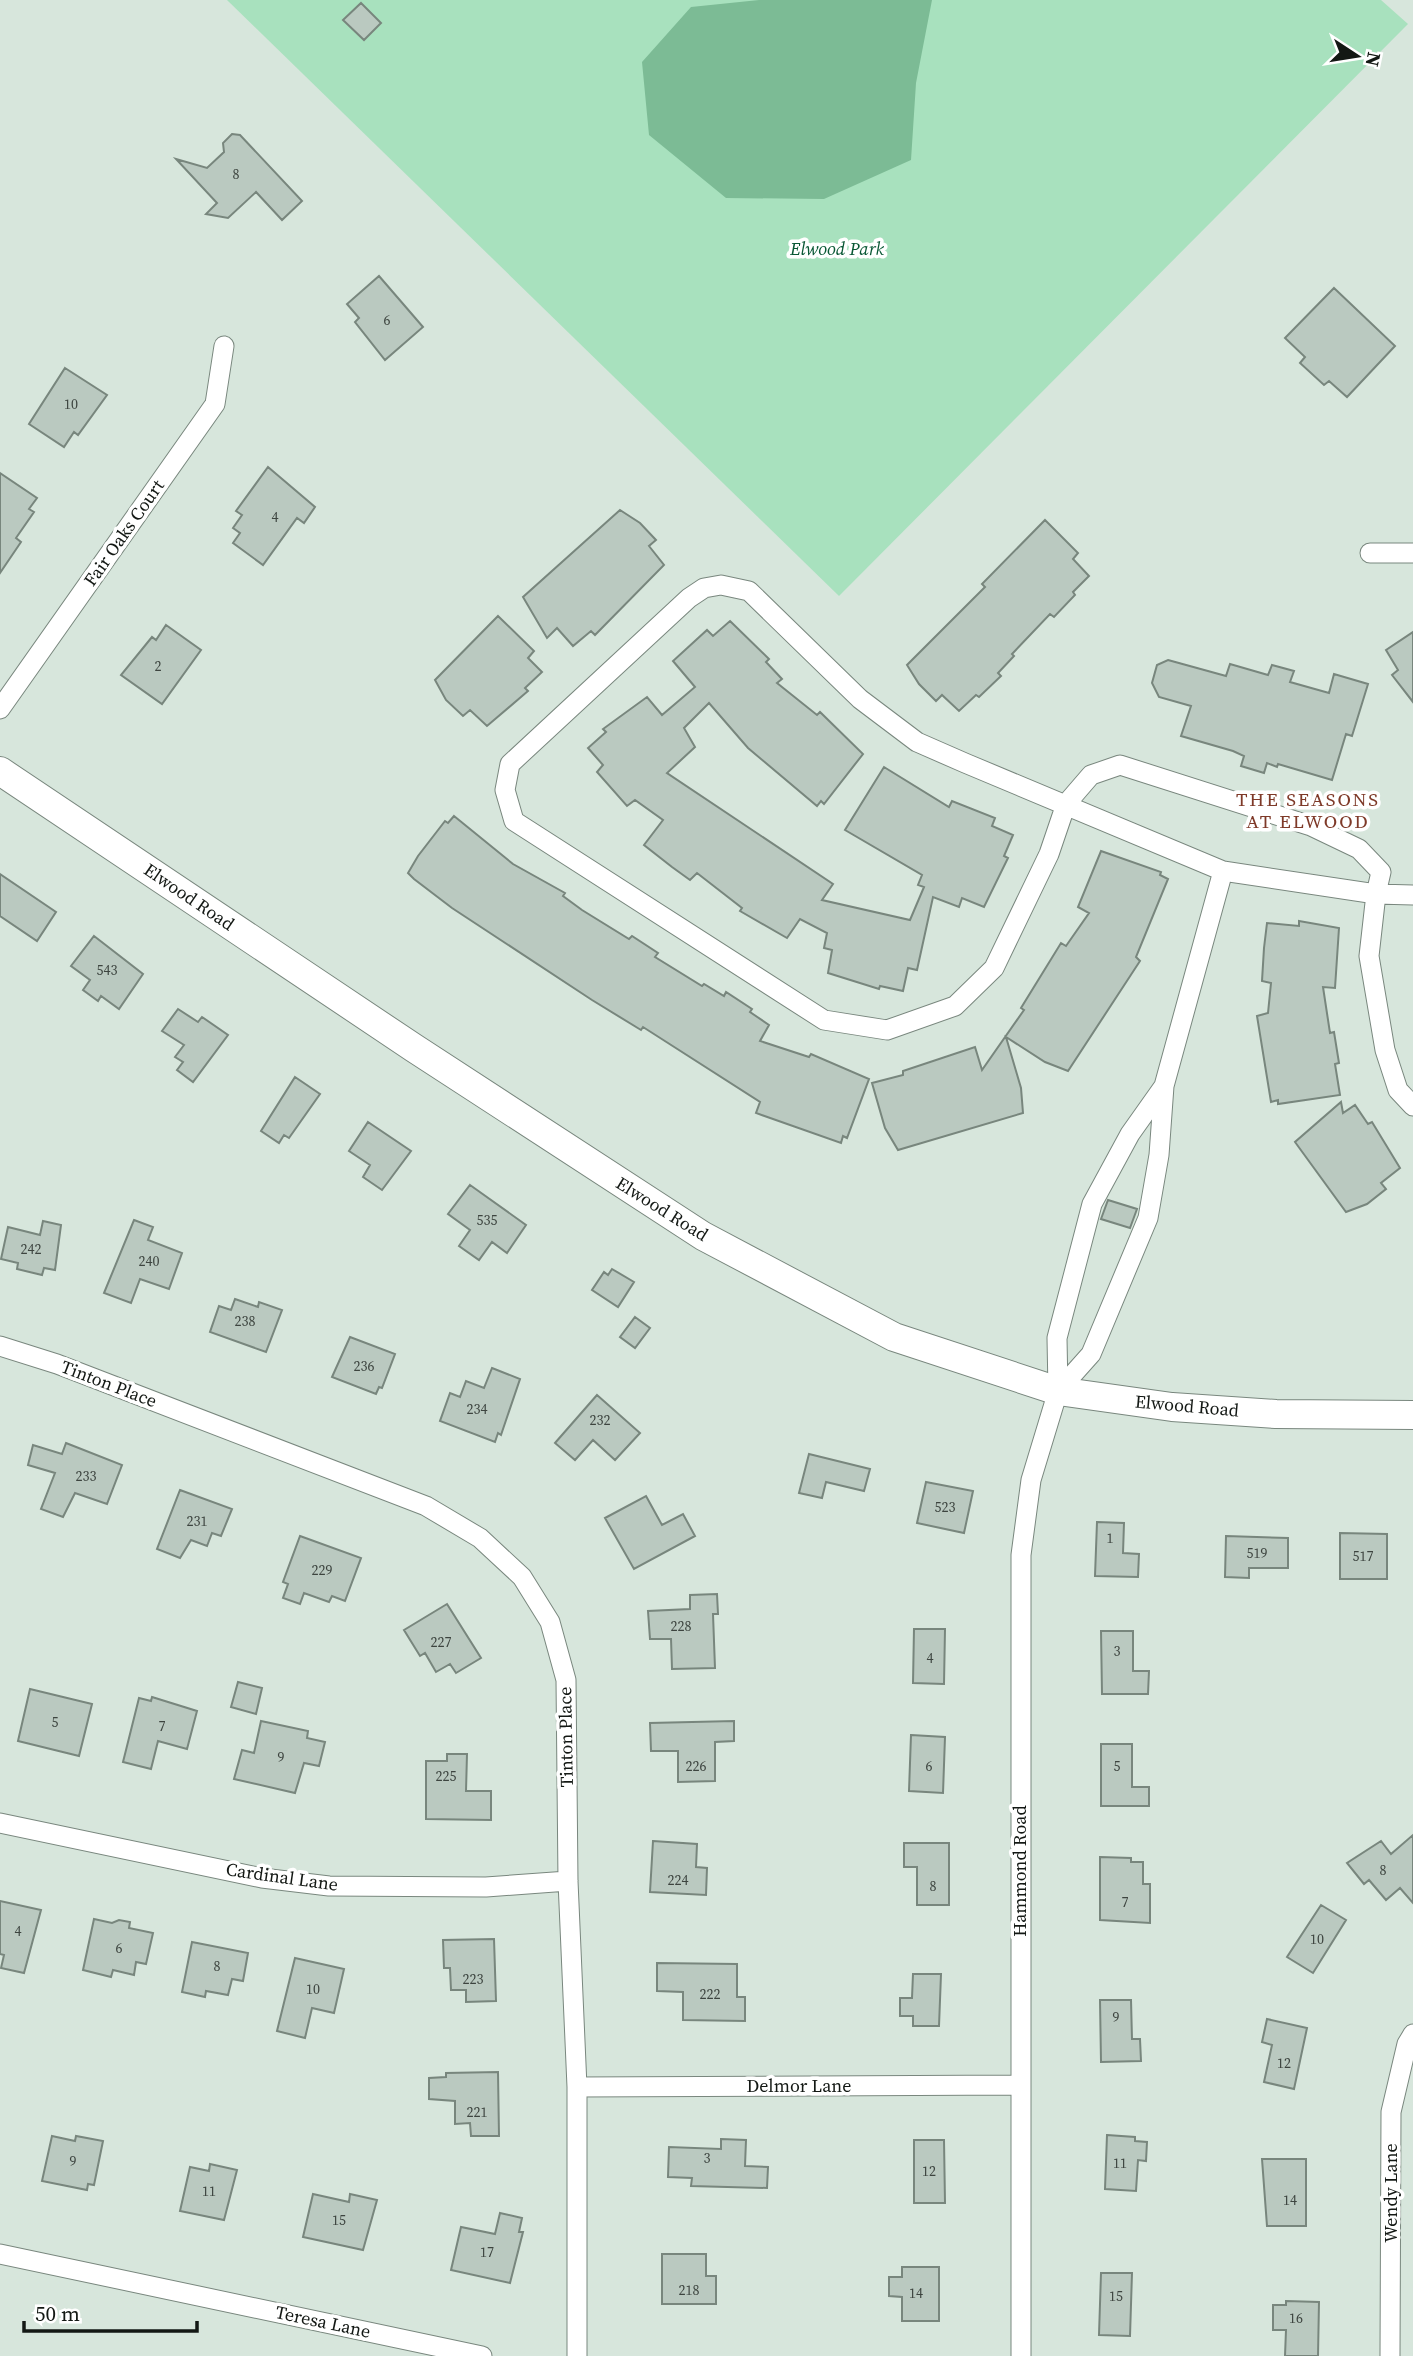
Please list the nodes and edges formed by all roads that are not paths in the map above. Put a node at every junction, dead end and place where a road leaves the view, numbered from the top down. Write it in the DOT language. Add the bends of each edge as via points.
graph roads {
  1 [pos="224,346"];
  2 [pos="1413,552"];
  3 [pos="1370,553"];
  4 [pos="0,709"];
  5 [pos="0,771"];
  6 [pos="1066,804"];
  7 [pos="1223,871"];
  8 [pos="1376,894"];
  9 [pos="1413,895"];
  10 [pos="1164,1086"];
  11 [pos="1413,1106"];
  12 [pos="0,1346"];
  13 [pos="1058,1391"];
  14 [pos="1413,1415"];
  15 [pos="0,1823"];
  16 [pos="568,1881"];
  17 [pos="1413,2034"];
  18 [pos="1020,2085"];
  19 [pos="577,2087"];
  20 [pos="0,2254"];
  21 [pos="482,2356"];
  22 [pos="577,2356"];
  23 [pos="1021,2356"];
  24 [pos="1390,2356"];
  1 -- 4 [label="street, Fair Oaks Court" via="215,404"];
  2 -- 3 [label="street"];
  5 -- 13 [label="main road, Elwood Road" via="703,1236 894,1337"];
  6 -- 6 [label="street" via="918,742 860,699 749,591 721,585 704,588 689,598 552,722 510,764 505,790 514,821 824,1020 887,1030 955,1006 994,968 1054,842"];
  6 -- 7 [label="street"];
  6 -- 8 [label="street" via="1091,775 1119,765 1311,826 1359,849 1381,872"];
  7 -- 8 [label="street"];
  7 -- 10 [label="street"];
  8 -- 9 [label="street"];
  8 -- 11 [label="street" via="1369,956 1385,1050 1398,1090"];
  10 -- 13 [label="street" via="1130,1134 1092,1204 1057,1338"];
  10 -- 13 [label="street" via="1148,1218 1091,1354"];
  12 -- 16 [label="street, Tinton Place" via="426,1506 480,1538 522,1577 550,1622 566,1680"];
  13 -- 14 [label="main road, Elwood Road" via="1172,1407 1276,1414"];
  13 -- 18 [label="street, Hammond Road" via="1031,1480 1021,1555"];
  15 -- 16 [label="street, Cardinal Lane" via="262,1878 329,1885 486,1887"];
  16 -- 19 [label="street, Tinton Place"];
  17 -- 24 [label="street, Wendy Lane" via="1391,2112"];
  18 -- 19 [label="street, Delmor Lane"];
  18 -- 23 [label="street, Hammond Road"];
  19 -- 22 [label="street, Tinton Place"];
  20 -- 21 [label="street, Teresa Lane"];
}
